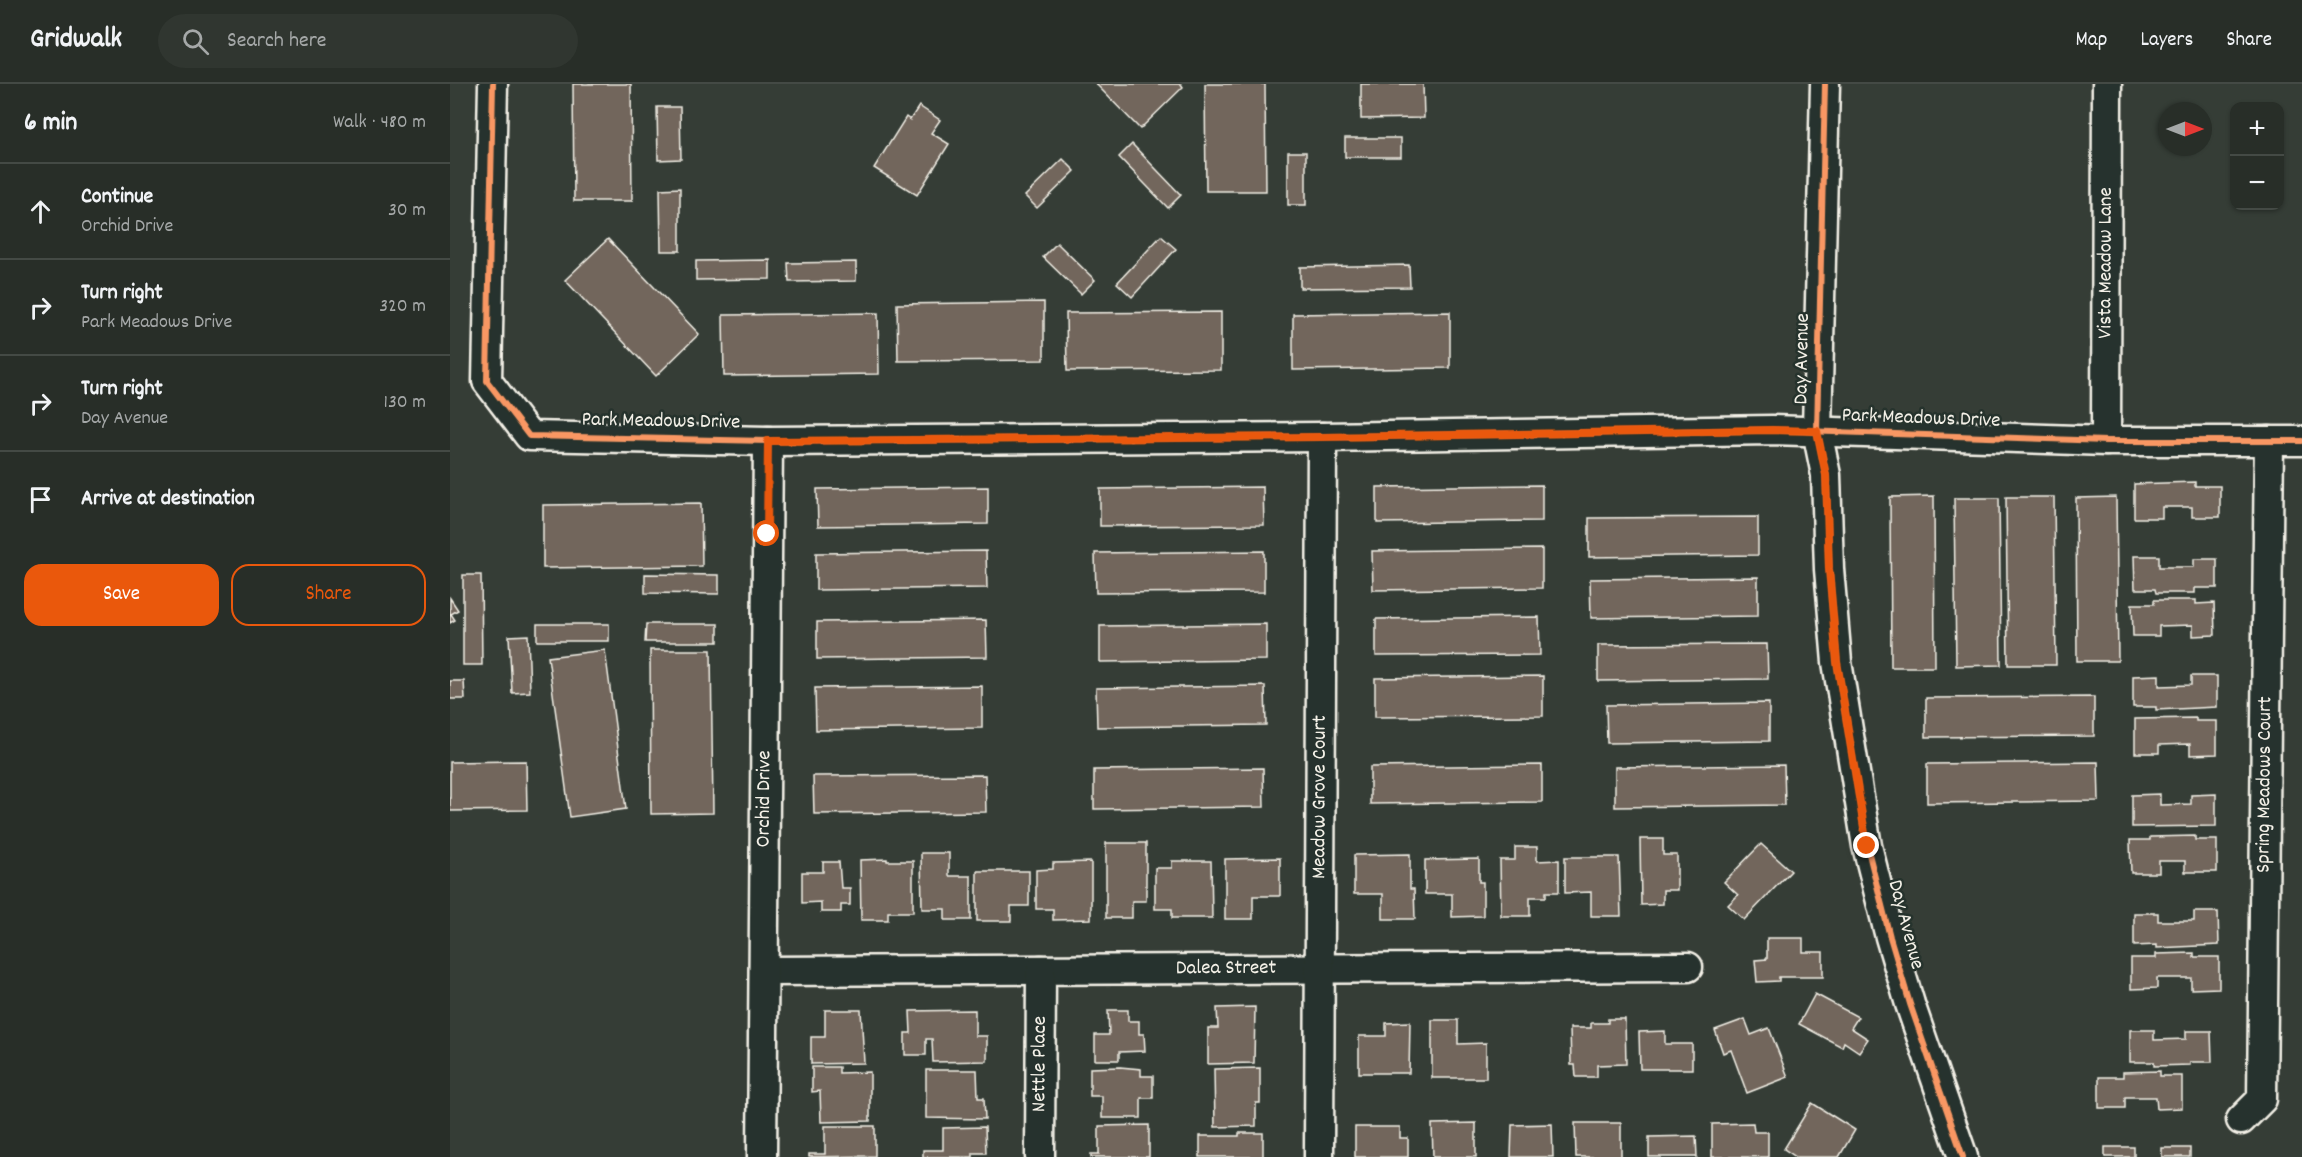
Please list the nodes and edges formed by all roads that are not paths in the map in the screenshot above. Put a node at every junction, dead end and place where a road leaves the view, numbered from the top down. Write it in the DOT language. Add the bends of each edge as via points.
graph roads {
  1 [pos="492,84"];
  2 [pos="1825,84"];
  3 [pos="2107,84"];
  4 [pos="1817,431"];
  5 [pos="1322,437"];
  6 [pos="768,441"];
  7 [pos="2106,441"];
  8 [pos="2269,441"];
  9 [pos="2302,441"];
  10 [pos="1688,967"];
  11 [pos="1319,969"];
  12 [pos="1041,970"];
  13 [pos="764,971"];
  14 [pos="2241,1120"];
  15 [pos="762,1157"];
  16 [pos="1040,1157"];
  17 [pos="1319,1157"];
  18 [pos="1964,1157"];
  1 -- 6 [label="street, Park Meadows Drive" via="487,381 529,436"];
  2 -- 4 [label="street, Day Avenue"];
  3 -- 7 [label="street, Vista Meadow Lane"];
  4 -- 5 [label="street, Park Meadows Drive"];
  4 -- 7 [label="street, Park Meadows Drive"];
  4 -- 18 [label="street, Day Avenue" via="1826,475 1837,662 1867,846 1917,1026"];
  5 -- 6 [label="street, Park Meadows Drive"];
  5 -- 11 [label="street, Meadow Grove Court"];
  6 -- 13 [label="street, Orchid Drive"];
  7 -- 8 [label="street, Park Meadows Drive"];
  8 -- 9 [label="street, Park Meadows Drive"];
  8 -- 14 [label="street, Spring Meadows Court" via="2262,1099"];
  10 -- 11 [label="street, Dalea Street"];
  11 -- 12 [label="street, Dalea Street"];
  11 -- 17 [label="street, Meadow Grove Court"];
  12 -- 13 [label="street, Dalea Street"];
  12 -- 16 [label="street, Nettle Place"];
  13 -- 15 [label="street, Orchid Drive"];
}
